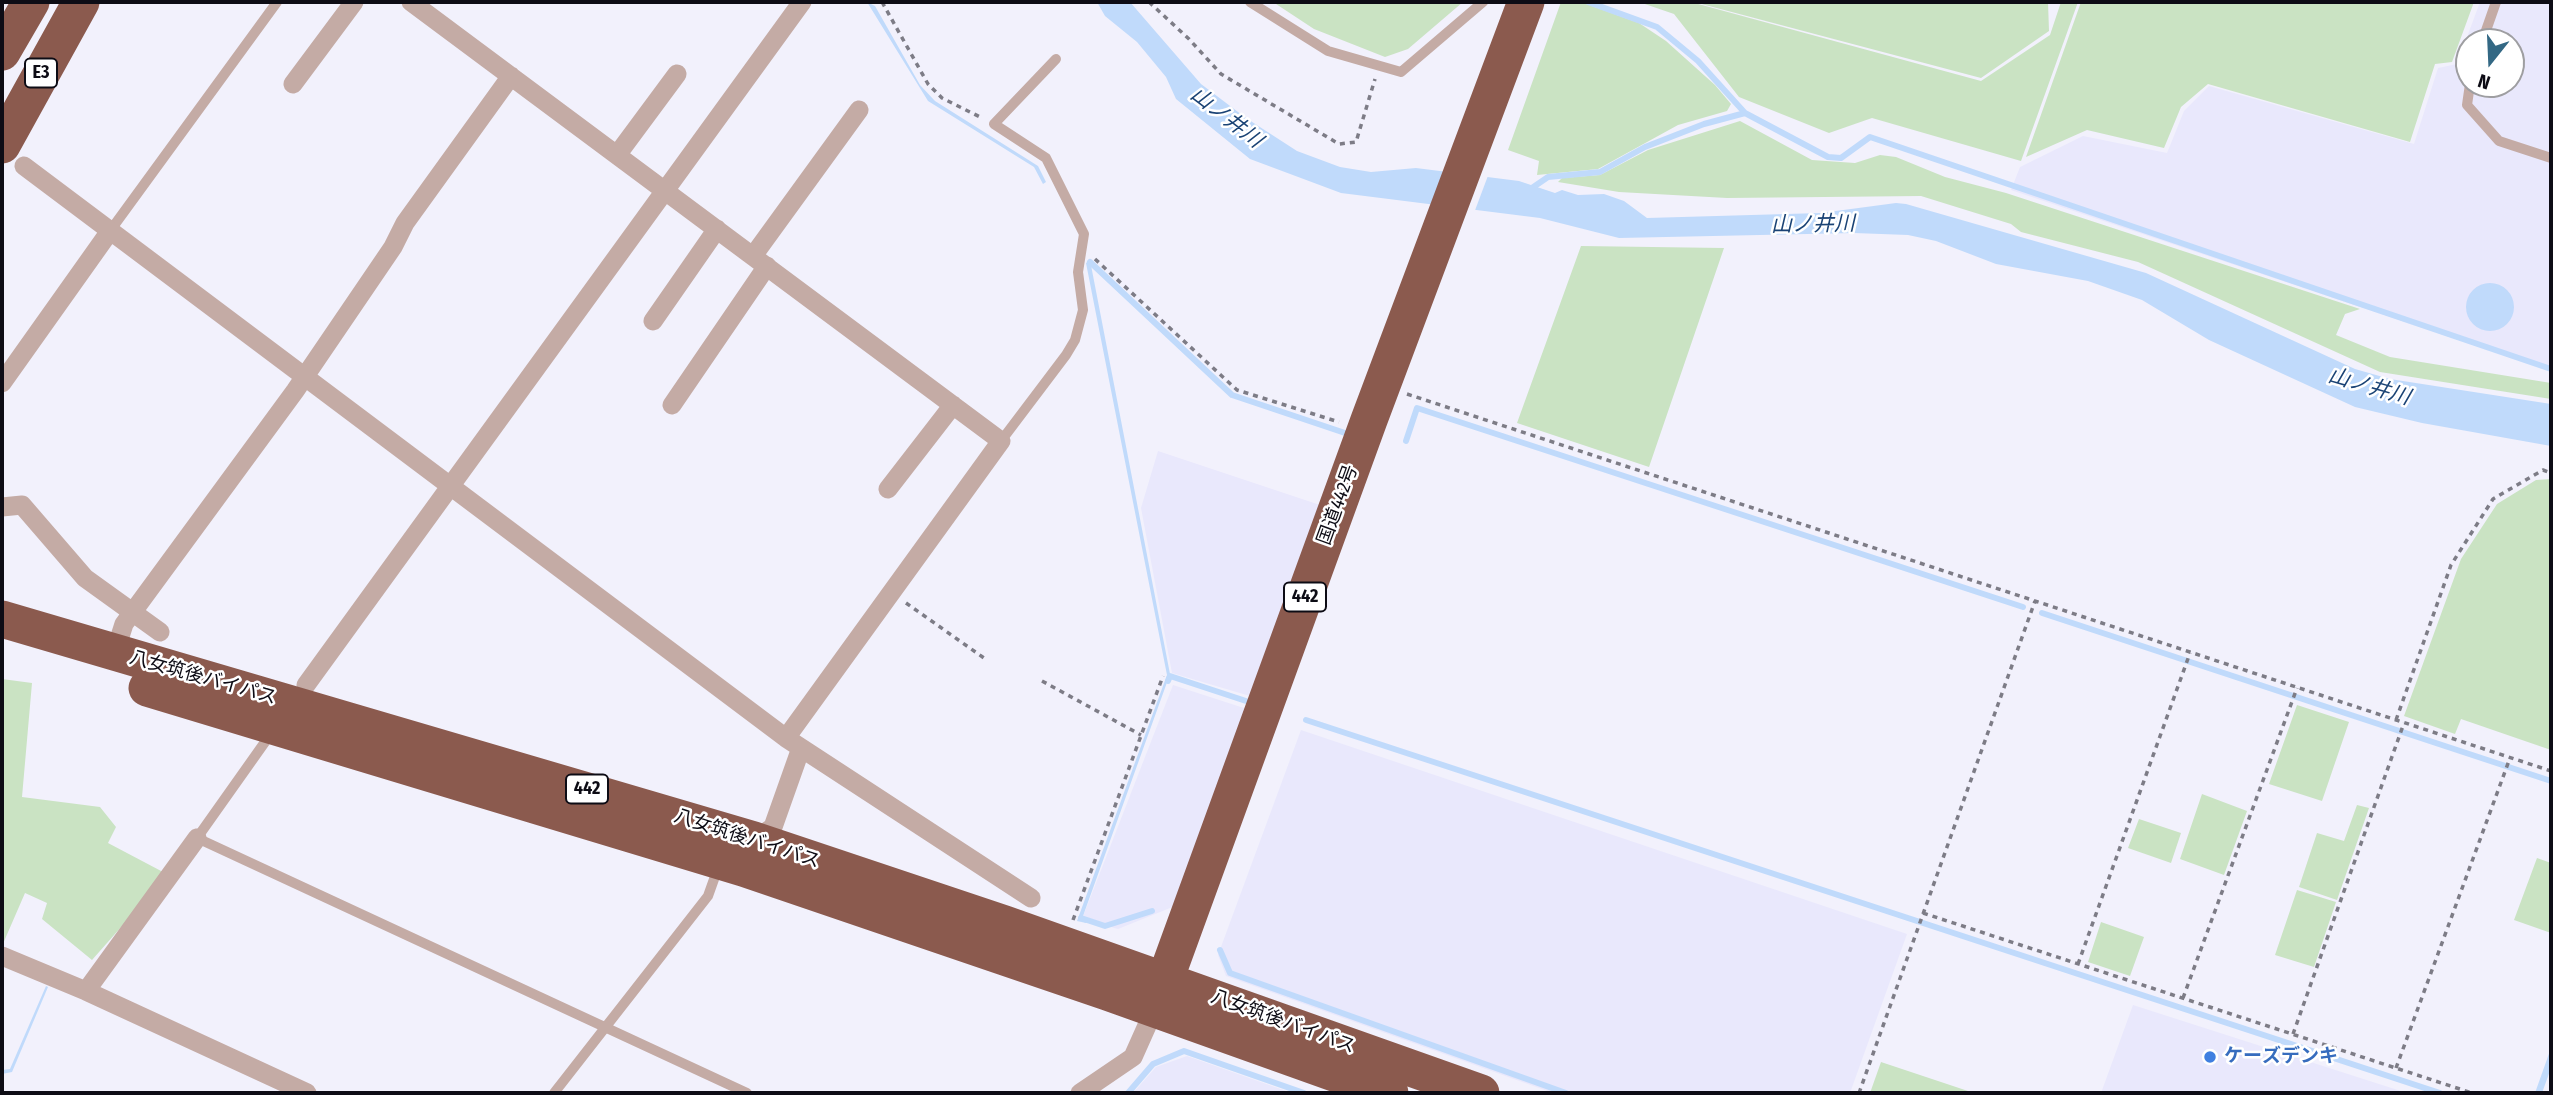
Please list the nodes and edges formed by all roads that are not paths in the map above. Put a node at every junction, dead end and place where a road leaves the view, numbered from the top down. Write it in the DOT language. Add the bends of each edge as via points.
graph roads {
  1 [pos="81,2"];
  2 [pos="277,2"];
  3 [pos="354,2"];
  4 [pos="411,2"];
  5 [pos="802,2"];
  6 [pos="1250,2"];
  7 [pos="1483,2"];
  8 [pos="1526,2"];
  9 [pos="2496,2"];
  10 [pos="30,3"];
  11 [pos="2487,28"];
  12 [pos="2,52"];
  13 [pos="1056,59"];
  14 [pos="677,74"];
  15 [pos="511,76"];
  16 [pos="293,84"];
  17 [pos="2468,98"];
  18 [pos="859,110"];
  19 [pos="13,155"];
  20 [pos="617,155"];
  21 [pos="2551,158"];
  22 [pos="663,190"];
  23 [pos="717,229"];
  24 [pos="110,231"];
  25 [pos="760,261"];
  26 [pos="653,321"];
  27 [pos="303,376"];
  28 [pos="2,383"];
  29 [pos="672,405"];
  30 [pos="953,405"];
  31 [pos="1001,441"];
  32 [pos="450,485"];
  33 [pos="888,489"];
  34 [pos="2,507"];
  35 [pos="133,611"];
  36 [pos="2,619"];
  37 [pos="160,632"];
  38 [pos="2,644"];
  39 [pos="115,652"];
  40 [pos="306,685"];
  41 [pos="265,742"];
  42 [pos="794,743"];
  43 [pos="197,838"];
  44 [pos="739,856"];
  45 [pos="1031,898"];
  46 [pos="2,956"];
  47 [pos="86,991"];
  48 [pos="1160,995"];
  49 [pos="607,1026"];
  50 [pos="307,1093"];
  51 [pos="554,1093"];
  52 [pos="747,1093"];
  53 [pos="1080,1093"];
  54 [pos="1390,1093"];
  55 [pos="1481,1093"];
  1 -- 19 [label="highway, E3"];
  2 -- 24 [label="lane"];
  3 -- 16 [label="street"];
  4 -- 15 [label="street"];
  5 -- 22 [label="street"];
  6 -- 7 [label="lane" via="1328,51 1401,72"];
  8 -- 48 [label="highway, 国道442号 / 442"];
  9 -- 11 [label="lane"];
  10 -- 12 [label="highway, E3"];
  13 -- 31 [label="lane" via="993,124 1046,158 1084,234 1078,272 1083,310 1075,340"];
  14 -- 20 [label="street"];
  15 -- 20 [label="street"];
  15 -- 27 [label="street"];
  17 -- 21 [label="lane" via="2467,105 2499,141"];
  18 -- 25 [label="street"];
  19 -- 24 [label="street"];
  20 -- 22 [label="street"];
  22 -- 23 [label="street"];
  22 -- 32 [label="street"];
  23 -- 25 [label="street"];
  23 -- 26 [label="street"];
  24 -- 27 [label="street"];
  24 -- 28 [label="street"];
  25 -- 29 [label="street"];
  25 -- 30 [label="street"];
  27 -- 32 [label="street"];
  27 -- 35 [label="street"];
  30 -- 31 [label="street"];
  30 -- 33 [label="street"];
  31 -- 42 [label="street" via="891,593"];
  32 -- 40 [label="street"];
  32 -- 42 [label="street"];
  34 -- 35 [label="street" via="22,505 85,578"];
  35 -- 37 [label="street"];
  35 -- 39 [label="street"];
  36 -- 39 [label="highway, 八女筑後バイパス / 442"];
  38 -- 44 [label="highway, 八女筑後バイパス / 442"];
  39 -- 44 [label="highway, 八女筑後バイパス / 442"];
  41 -- 43 [label="lane"];
  42 -- 44 [label="street" via="773,827"];
  42 -- 45 [label="street"];
  43 -- 47 [label="street"];
  43 -- 49 [label="lane"];
  44 -- 48 [label="highway, 八女筑後バイパス / 442"];
  44 -- 49 [label="lane"];
  46 -- 47 [label="street"];
  47 -- 50 [label="street"];
  48 -- 53 [label="street" via="1133,1058"];
  48 -- 54 [label="highway, 八女筑後バイパス / 442"];
  48 -- 55 [label="highway, 八女筑後バイパス / 442"];
  49 -- 51 [label="lane"];
  49 -- 52 [label="lane"];
}
